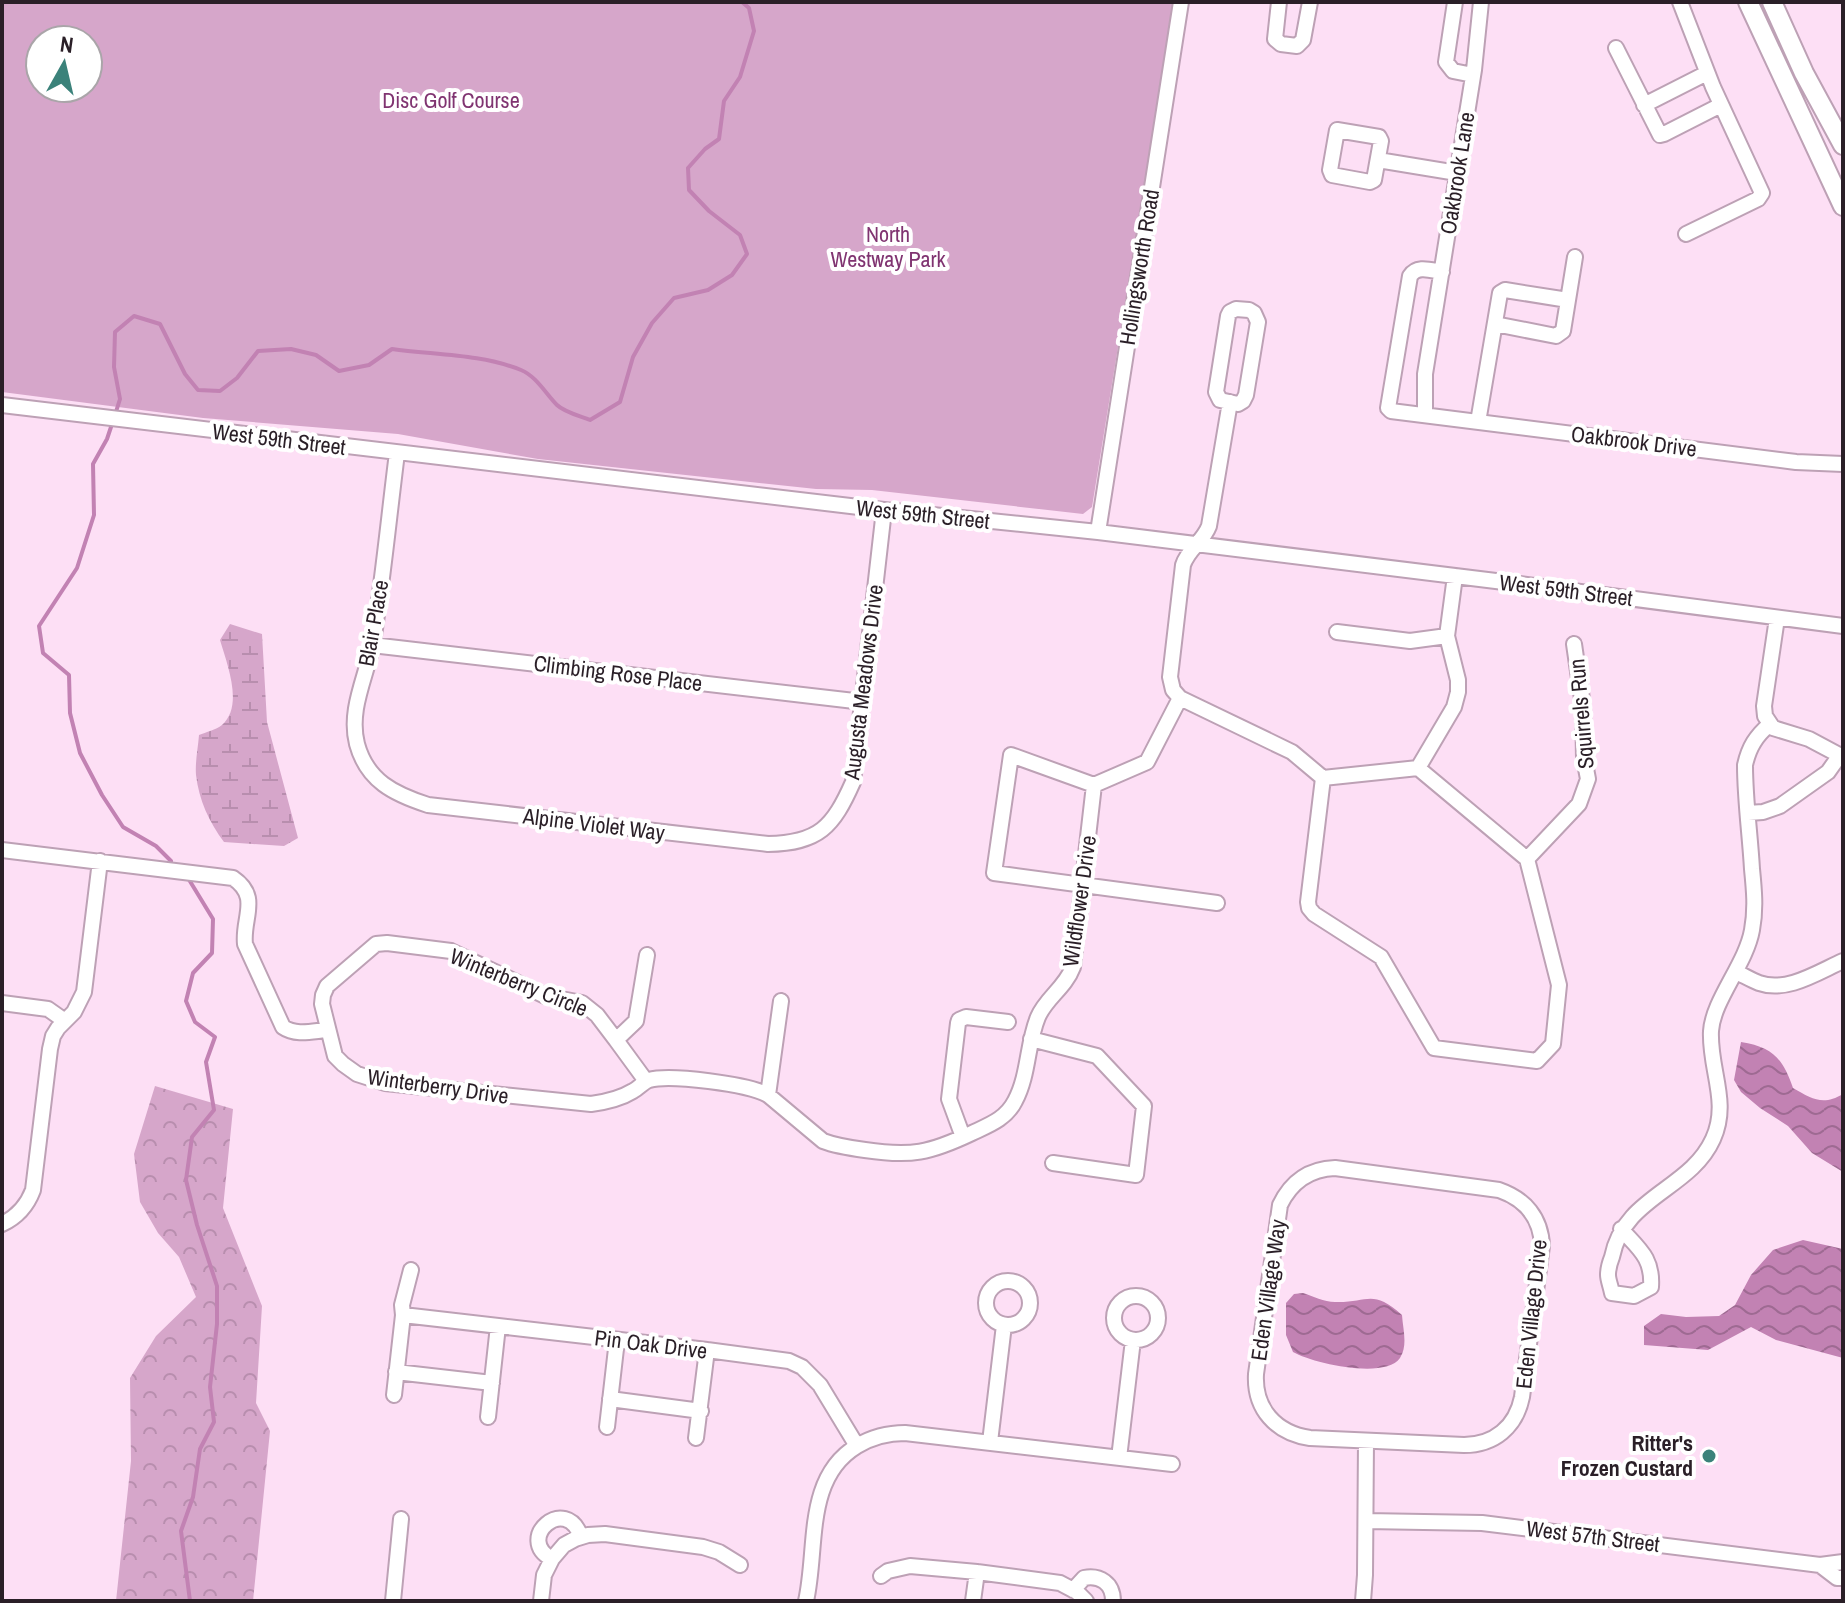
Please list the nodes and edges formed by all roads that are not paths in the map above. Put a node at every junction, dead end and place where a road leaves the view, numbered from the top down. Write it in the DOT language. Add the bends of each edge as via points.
graph roads {
  1 [pos="1181,2"];
  2 [pos="1279,2"];
  3 [pos="1310,2"];
  4 [pos="1455,2"];
  5 [pos="1481,2"];
  6 [pos="1680,2"];
  7 [pos="1748,2"];
  8 [pos="1772,2"];
  9 [pos="1616,48"];
  10 [pos="1707,73"];
  11 [pos="1473,75"];
  12 [pos="1644,105"];
  13 [pos="1721,105"];
  14 [pos="1843,145"];
  15 [pos="1378,160"];
  16 [pos="1457,173"];
  17 [pos="1840,192"];
  18 [pos="1686,234"];
  19 [pos="1575,257"];
  20 [pos="1442,272"];
  21 [pos="1568,300"];
  22 [pos="1495,324"];
  23 [pos="1230,402"];
  24 [pos="2,405"];
  25 [pos="1425,415"];
  26 [pos="1478,422"];
  27 [pos="397,453"];
  28 [pos="1843,464"];
  29 [pos="884,510"];
  30 [pos="1098,532"];
  31 [pos="1197,544"];
  32 [pos="1455,576"];
  33 [pos="1777,618"];
  34 [pos="1843,626"];
  35 [pos="1337,632"];
  36 [pos="1447,636"];
  37 [pos="1574,644"];
  38 [pos="372,645"];
  39 [pos="1180,698"];
  40 [pos="863,702"];
  41 [pos="1770,724"];
  42 [pos="1841,756"];
  43 [pos="1418,768"];
  44 [pos="1323,778"];
  45 [pos="1094,785"];
  46 [pos="383,786"];
  47 [pos="1748,813"];
  48 [pos="809,839"];
  49 [pos="2,850"];
  50 [pos="1527,859"];
  51 [pos="100,861"];
  52 [pos="1083,885"];
  53 [pos="1217,903"];
  54 [pos="647,955"];
  55 [pos="1843,961"];
  56 [pos="1736,972"];
  57 [pos="781,1001"];
  58 [pos="2,1003"];
  59 [pos="65,1021"];
  60 [pos="1008,1022"];
  61 [pos="327,1030"];
  62 [pos="1031,1039"];
  63 [pos="616,1040"];
  64 [pos="646,1081"];
  65 [pos="768,1095"];
  66 [pos="963,1137"];
  67 [pos="838,1146"];
  68 [pos="1053,1163"];
  69 [pos="1412,1178"];
  70 [pos="2,1224"];
  71 [pos="1621,1229"];
  72 [pos="411,1270"];
  73 [pos="403,1315"];
  74 [pos="1004,1325"];
  75 [pos="498,1326"];
  76 [pos="617,1340"];
  77 [pos="1133,1340"];
  78 [pos="707,1350"];
  79 [pos="396,1372"];
  80 [pos="492,1383"];
  81 [pos="394,1395"];
  82 [pos="610,1399"];
  83 [pos="701,1411"];
  84 [pos="488,1417"];
  85 [pos="607,1427"];
  86 [pos="696,1438"];
  87 [pos="1366,1441"];
  88 [pos="990,1442"];
  89 [pos="857,1446"];
  90 [pos="1119,1458"];
  91 [pos="1172,1464"];
  92 [pos="401,1519"];
  93 [pos="1366,1521"];
  94 [pos="581,1537"];
  95 [pos="552,1559"];
  96 [pos="1843,1562"];
  97 [pos="740,1565"];
  98 [pos="1820,1565"];
  99 [pos="977,1572"];
  100 [pos="881,1576"];
  101 [pos="1843,1578"];
  102 [pos="1073,1590"];
  103 [pos="393,1601"];
  104 [pos="541,1601"];
  105 [pos="806,1601"];
  106 [pos="973,1601"];
  107 [pos="1086,1601"];
  108 [pos="1113,1601"];
  109 [pos="1363,1601"];
  1 -- 30 [label="street, Hollingsworth Road"];
  2 -- 3 [label="street" via="1275,39 1297,46 1303,42"];
  4 -- 11 [label="street" via="1446,62 1453,71"];
  5 -- 11 [label="street, Oakbrook Lane"];
  6 -- 10 [label="street"];
  7 -- 17 [label="main road"];
  8 -- 14 [label="main road"];
  9 -- 12 [label="street"];
  10 -- 12 [label="street"];
  10 -- 13 [label="street"];
  11 -- 16 [label="street, Oakbrook Lane"];
  12 -- 13 [label="street" via="1662,135"];
  13 -- 18 [label="street" via="1762,194"];
  15 -- 15 [label="street" via="1379,137 1337,130 1332,175 1370,182"];
  15 -- 16 [label="street"];
  16 -- 20 [label="street, Oakbrook Lane"];
  19 -- 21 [label="street"];
  20 -- 25 [label="street, Oakbrook Lane" via="1425,374"];
  20 -- 25 [label="street" via="1419,268 1410,274 1388,408"];
  21 -- 22 [label="street" via="1505,290"];
  21 -- 22 [label="street" via="1563,331 1556,336"];
  22 -- 26 [label="street"];
  23 -- 23 [label="street" via="1220,400 1216,392 1228,316 1233,310 1249,310 1258,322 1246,395 1238,404"];
  23 -- 31 [label="street" via="1210,525"];
  24 -- 27 [label="street, West 59th Street"];
  25 -- 26 [label="street, Oakbrook Drive"];
  26 -- 28 [label="street, Oakbrook Drive"];
  27 -- 29 [label="street, West 59th Street"];
  27 -- 38 [label="street, Blair Place"];
  29 -- 30 [label="street, West 59th Street"];
  29 -- 40 [label="street, Augusta Meadows Drive"];
  30 -- 31 [label="street, West 59th Street"];
  31 -- 32 [label="street, West 59th Street"];
  31 -- 39 [label="street" via="1185,559 1181,579 1170,680"];
  32 -- 33 [label="street, West 59th Street"];
  32 -- 36 [label="street"];
  33 -- 34 [label="street, West 59th Street"];
  33 -- 41 [label="street" via="1764,706"];
  35 -- 36 [label="street" via="1410,641"];
  36 -- 43 [label="street" via="1458,692"];
  37 -- 50 [label="street, Squirrels Run" via="1588,779 1579,804"];
  38 -- 40 [label="street, Climbing Rose Place"];
  38 -- 46 [label="street, Blair Place" via="355,719 357,744"];
  39 -- 44 [label="street" via="1292,752"];
  39 -- 45 [label="street" via="1147,762"];
  40 -- 48 [label="street, Augusta Meadows Drive" via="853,782 836,816"];
  41 -- 42 [label="street"];
  41 -- 47 [label="street" via="1747,754"];
  42 -- 47 [label="street" via="1828,772 1780,806"];
  43 -- 44 [label="street"];
  43 -- 50 [label="street"];
  44 -- 50 [label="street" via="1310,910 1381,957 1434,1048 1537,1061 1553,1044 1559,985"];
  45 -- 52 [label="street, Wildflower Drive"];
  45 -- 52 [label="street" via="1011,755 994,873"];
  46 -- 48 [label="street, Alpine Violet Way" via="428,805 768,844"];
  47 -- 56 [label="street" via="1755,911"];
  49 -- 51 [label="street"];
  51 -- 59 [label="street" via="85,989"];
  51 -- 61 [label="street" via="237,881 250,901 247,948 283,1027 298,1033"];
  52 -- 53 [label="street"];
  52 -- 62 [label="street, Wildflower Drive" via="1073,967 1040,1013"];
  54 -- 63 [label="street" via="636,1021"];
  55 -- 56 [label="street" via="1780,986"];
  56 -- 71 [label="street" via="1712,1026 1721,1102 1714,1136 1699,1161"];
  57 -- 65 [label="street"];
  58 -- 59 [label="street" via="48,1009"];
  59 -- 70 [label="street" via="51,1043 30,1198"];
  60 -- 66 [label="street" via="959,1020 949,1099"];
  61 -- 63 [label="street, Winterberry Circle" via="322,1004 327,986 375,945 387,943 451,951 545,996 582,1003"];
  61 -- 64 [label="street, Winterberry Drive" via="333,1053 343,1064 379,1082 591,1104 619,1098"];
  62 -- 66 [label="street, Wildflower Drive" via="1010,1110"];
  62 -- 68 [label="street" via="1097,1056 1144,1106 1136,1175"];
  63 -- 64 [label="street, Winterberry Circle"];
  64 -- 65 [label="street, Winterberry Drive" via="736,1085"];
  65 -- 67 [label="street, Winterberry Drive" via="821,1140"];
  66 -- 67 [label="street, Wildflower Drive" via="911,1154"];
  69 -- 87 [label="street, Eden Village Way" via="1323,1169 1292,1186 1277,1217 1256,1374 1258,1398 1269,1418 1292,1435"];
  69 -- 87 [label="street, Eden Village Drive" via="1505,1192 1525,1204 1535,1218 1542,1253 1522,1397 1507,1428 1482,1443"];
  71 -- 71 [label="street" via="1652,1270 1651,1287 1634,1296 1612,1293 1608,1274"];
  72 -- 73 [label="street"];
  73 -- 75 [label="street, Pin Oak Drive"];
  73 -- 79 [label="street"];
  74 -- 88 [label="street"];
  75 -- 76 [label="street, Pin Oak Drive"];
  75 -- 80 [label="street"];
  76 -- 78 [label="street, Pin Oak Drive"];
  76 -- 82 [label="street"];
  77 -- 90 [label="street"];
  78 -- 83 [label="street"];
  78 -- 89 [label="street, Pin Oak Drive" via="802,1367 820,1385"];
  79 -- 80 [label="street"];
  79 -- 81 [label="street"];
  80 -- 84 [label="street"];
  82 -- 83 [label="street"];
  82 -- 85 [label="street"];
  83 -- 86 [label="street"];
  87 -- 93 [label="street"];
  88 -- 89 [label="street" via="894,1433"];
  88 -- 90 [label="street"];
  89 -- 105 [label="street" via="835,1465 821,1492"];
  90 -- 91 [label="street"];
  92 -- 103 [label="street"];
  93 -- 98 [label="street, West 57th Street" via="1508,1525"];
  93 -- 109 [label="street"];
  94 -- 95 [label="street"];
  94 -- 95 [label="street" via="576,1526 562,1518 551,1520 541,1530 539,1546"];
  94 -- 97 [label="street" via="597,1533 703,1547"];
  95 -- 104 [label="street"];
  96 -- 98 [label="street, West 57th Street"];
  98 -- 101 [label="street, West 57th Street"];
  99 -- 100 [label="street" via="910,1566"];
  99 -- 102 [label="street" via="1060,1583"];
  99 -- 106 [label="street"];
  102 -- 107 [label="street"];
  102 -- 108 [label="street" via="1084,1578 1097,1577 1110,1588"];
}
